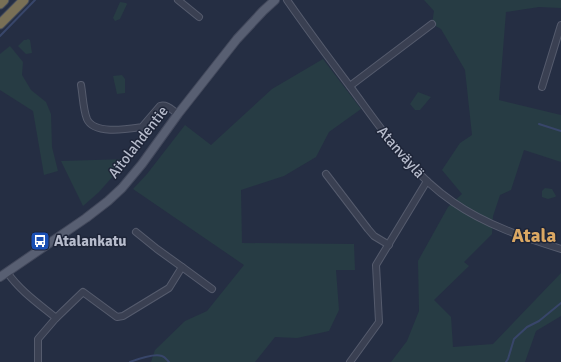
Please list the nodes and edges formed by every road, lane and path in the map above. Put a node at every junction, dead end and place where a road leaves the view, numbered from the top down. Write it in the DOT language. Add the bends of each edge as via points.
graph roads {
  1 [pos="4,0"];
  2 [pos="24,0"];
  3 [pos="178,0"];
  4 [pos="275,0"];
  5 [pos="287,0"];
  6 [pos="0,4"];
  7 [pos="199,17"];
  8 [pos="0,24"];
  9 [pos="432,24"];
  10 [pos="561,25"];
  11 [pos="81,85"];
  12 [pos="350,86"];
  13 [pos="542,87"];
  14 [pos="178,114"];
  15 [pos="326,174"];
  16 [pos="427,181"];
  17 [pos="136,232"];
  18 [pos="389,244"];
  19 [pos="561,249"];
  20 [pos="182,267"];
  21 [pos="8,272"];
  22 [pos="0,277"];
  23 [pos="212,289"];
  24 [pos="56,318"];
  25 [pos="38,362"];
  26 [pos="350,362"];
  1 -- 6 [label="highway"];
  2 -- 8 [label="highway"];
  3 -- 7 [label="street"];
  4 -- 14 [label="main road, Aitolahdentie" via="237,39"];
  5 -- 12 [label="street, Atanväylä"];
  9 -- 12 [label="street"];
  10 -- 13 [label="street"];
  11 -- 14 [label="street" via="87,119 96,128 103,130 142,127 163,105"];
  12 -- 16 [label="street, Atanväylä" via="392,145"];
  14 -- 21 [label="main road, Aitolahdentie" via="133,175 108,201"];
  15 -- 18 [label="street" via="374,236"];
  16 -- 18 [label="street"];
  16 -- 19 [label="street, Atanväylä" via="453,203 478,218 514,234"];
  17 -- 20 [label="street"];
  18 -- 26 [label="street" via="378,260 376,270 379,322"];
  20 -- 23 [label="street"];
  20 -- 24 [label="street" via="169,288 123,316 117,317 83,292"];
  21 -- 22 [label="main road, Aitolahdentie"];
  21 -- 24 [label="street" via="25,293"];
  24 -- 25 [label="street" via="38,339"];
}
